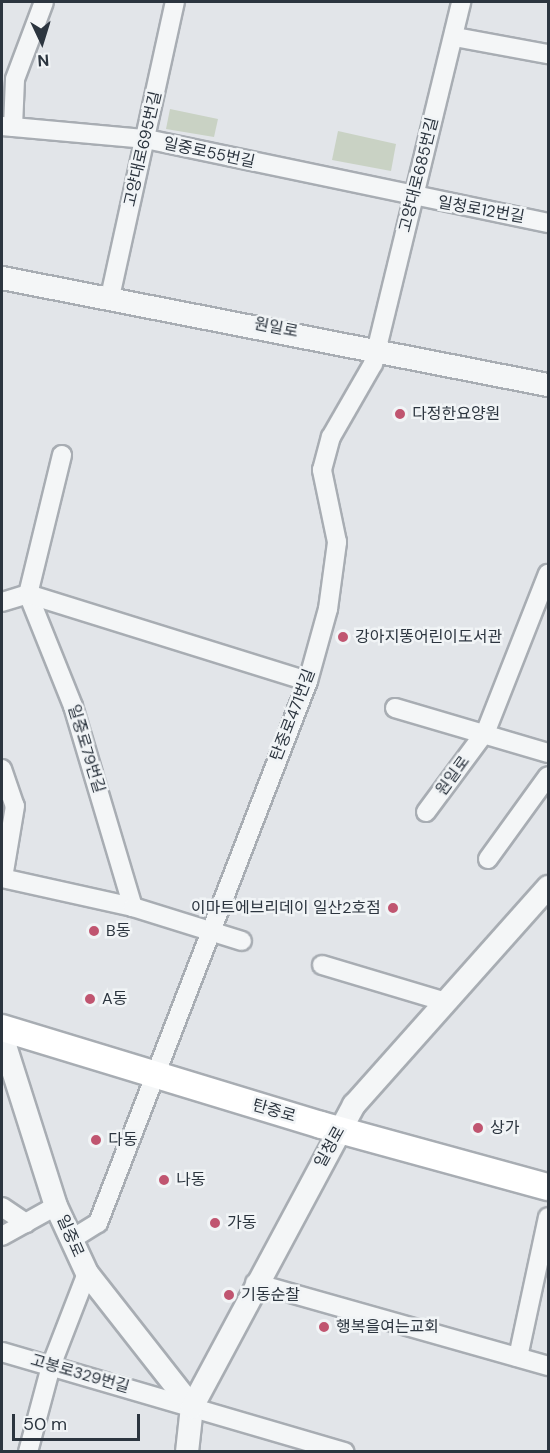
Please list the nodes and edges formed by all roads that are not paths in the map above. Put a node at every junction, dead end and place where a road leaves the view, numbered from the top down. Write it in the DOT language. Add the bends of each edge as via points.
graph roads {
  1 [pos="44,2"];
  2 [pos="175,2"];
  3 [pos="461,2"];
  4 [pos="455,37"];
  5 [pos="549,54"];
  6 [pos="7,127"];
  7 [pos="146,139"];
  8 [pos="413,198"];
  9 [pos="549,223"];
  10 [pos="2,278"];
  11 [pos="110,297"];
  12 [pos="377,349"];
  13 [pos="549,385"];
  14 [pos="62,455"];
  15 [pos="549,574"];
  16 [pos="28,594"];
  17 [pos="2,602"];
  18 [pos="308,681"];
  19 [pos="394,708"];
  20 [pos="486,731"];
  21 [pos="549,753"];
  22 [pos="2,769"];
  23 [pos="549,776"];
  24 [pos="426,812"];
  25 [pos="488,859"];
  26 [pos="2,878"];
  27 [pos="549,887"];
  28 [pos="133,907"];
  29 [pos="207,931"];
  30 [pos="242,942"];
  31 [pos="321,965"];
  32 [pos="443,1001"];
  33 [pos="2,1028"];
  34 [pos="2,1036"];
  35 [pos="153,1076"];
  36 [pos="339,1130"];
  37 [pos="549,1187"];
  38 [pos="56,1206"];
  39 [pos="2,1207"];
  40 [pos="549,1217"];
  41 [pos="26,1223"];
  42 [pos="2,1236"];
  43 [pos="72,1239"];
  44 [pos="87,1273"];
  45 [pos="255,1283"];
  46 [pos="2,1352"];
  47 [pos="518,1357"];
  48 [pos="51,1366"];
  49 [pos="549,1366"];
  50 [pos="192,1407"];
  51 [pos="28,1452"];
  52 [pos="187,1452"];
  53 [pos="345,1452"];
  1 -- 6 [label="street" via="15,79"];
  2 -- 7 [label="street, 고양대로695번길"];
  3 -- 4 [label="street, 고양대로685번길"];
  4 -- 5 [label="street"];
  4 -- 8 [label="street, 고양대로685번길"];
  6 -- 7 [label="street, 일중로55번길"];
  7 -- 8 [label="street, 일중로55번길"];
  7 -- 11 [label="street, 고양대로695번길"];
  8 -- 9 [label="street, 일청로12번길"];
  8 -- 12 [label="street, 고양대로685번길"];
  10 -- 11 [label="street, 원일로"];
  11 -- 12 [label="street, 원일로"];
  12 -- 13 [label="street, 원일로"];
  12 -- 18 [label="street, 탄중로471번길" via="355,404 331,437 322,470 337,542 328,609"];
  14 -- 16 [label="street"];
  15 -- 20 [label="street, 원일로"];
  16 -- 17 [label="street"];
  16 -- 18 [label="street"];
  16 -- 28 [label="street, 일중로79번길" via="74,706"];
  18 -- 29 [label="street, 탄중로471번길"];
  19 -- 20 [label="street"];
  20 -- 21 [label="street"];
  20 -- 24 [label="street, 원일로"];
  22 -- 26 [label="street" via="15,806"];
  23 -- 25 [label="street"];
  26 -- 28 [label="street"];
  27 -- 32 [label="street, 일청로"];
  28 -- 29 [label="street"];
  29 -- 30 [label="street"];
  29 -- 35 [label="street, 탄중로471번길"];
  31 -- 32 [label="street"];
  32 -- 36 [label="street, 일청로" via="361,1096"];
  33 -- 35 [label="main road, 탄중로"];
  34 -- 38 [label="street, 일중로"];
  35 -- 36 [label="main road, 탄중로"];
  35 -- 43 [label="street, 탄중로471번길" via="98,1223"];
  36 -- 37 [label="main road, 탄중로"];
  36 -- 45 [label="street, 일청로"];
  38 -- 41 [label="street"];
  38 -- 43 [label="street, 일중로"];
  39 -- 41 [label="street"];
  40 -- 47 [label="street"];
  41 -- 42 [label="street"];
  43 -- 44 [label="street, 일중로"];
  44 -- 48 [label="street"];
  44 -- 50 [label="street, 일중로"];
  45 -- 47 [label="street"];
  45 -- 50 [label="street, 일청로"];
  46 -- 48 [label="street, 고봉로329번길"];
  47 -- 49 [label="street"];
  48 -- 50 [label="street, 고봉로329번길"];
  48 -- 51 [label="street"];
  50 -- 52 [label="street, 일청로"];
  50 -- 53 [label="street, 고봉로329번길"];
}
